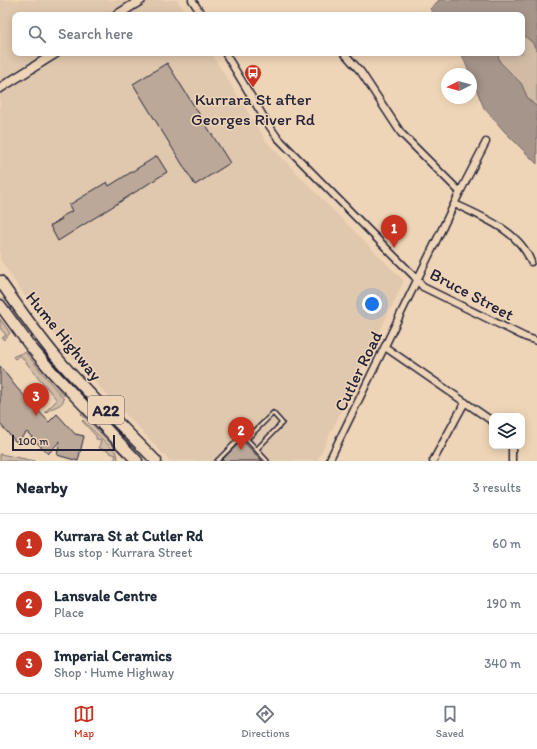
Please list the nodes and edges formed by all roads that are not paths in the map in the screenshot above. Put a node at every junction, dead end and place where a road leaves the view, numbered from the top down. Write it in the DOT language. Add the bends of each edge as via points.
graph roads {
  1 [pos="141,0"];
  2 [pos="192,0"];
  3 [pos="122,12"];
  4 [pos="200,12"];
  5 [pos="51,56"];
  6 [pos="227,56"];
  7 [pos="347,56"];
  8 [pos="0,88"];
  9 [pos="486,142"];
  10 [pos="460,192"];
  11 [pos="455,204"];
  12 [pos="531,262"];
  13 [pos="0,280"];
  14 [pos="417,280"];
  15 [pos="0,305"];
  16 [pos="537,342"];
  17 [pos="385,347"];
  18 [pos="465,402"];
  19 [pos="489,419"];
  20 [pos="247,439"];
  21 [pos="257,449"];
  22 [pos="512,449"];
  23 [pos="131,459"];
  24 [pos="156,461"];
  25 [pos="217,461"];
  26 [pos="267,461"];
  27 [pos="329,461"];
  28 [pos="433,461"];
  29 [pos="512,461"];
  1 -- 3 [label="street"];
  2 -- 4 [label="street"];
  5 -- 8 [label="street"];
  6 -- 14 [label="street, Bruce Street" via="277,136"];
  7 -- 10 [label="street" via="361,72 401,133"];
  9 -- 10 [label="street, Cutler Road"];
  10 -- 11 [label="street, Cutler Road"];
  11 -- 12 [label="street" via="503,229 522,246"];
  11 -- 14 [label="street, Cutler Road"];
  13 -- 24 [label="highway, Hume Highway / A22" via="57,358"];
  14 -- 16 [label="street, Bruce Street" via="430,291"];
  14 -- 17 [label="street, Cutler Road"];
  15 -- 23 [label="highway, Hume Highway / A22" via="52,373"];
  17 -- 18 [label="street"];
  17 -- 27 [label="street, Cutler Road"];
  18 -- 19 [label="street"];
  18 -- 28 [label="street"];
  20 -- 21 [label="lane"];
  20 -- 21 [label="lane" via="273,413 282,423"];
  20 -- 25 [label="lane" via="243,434"];
  21 -- 26 [label="lane"];
  22 -- 29 [label="street"];
}
